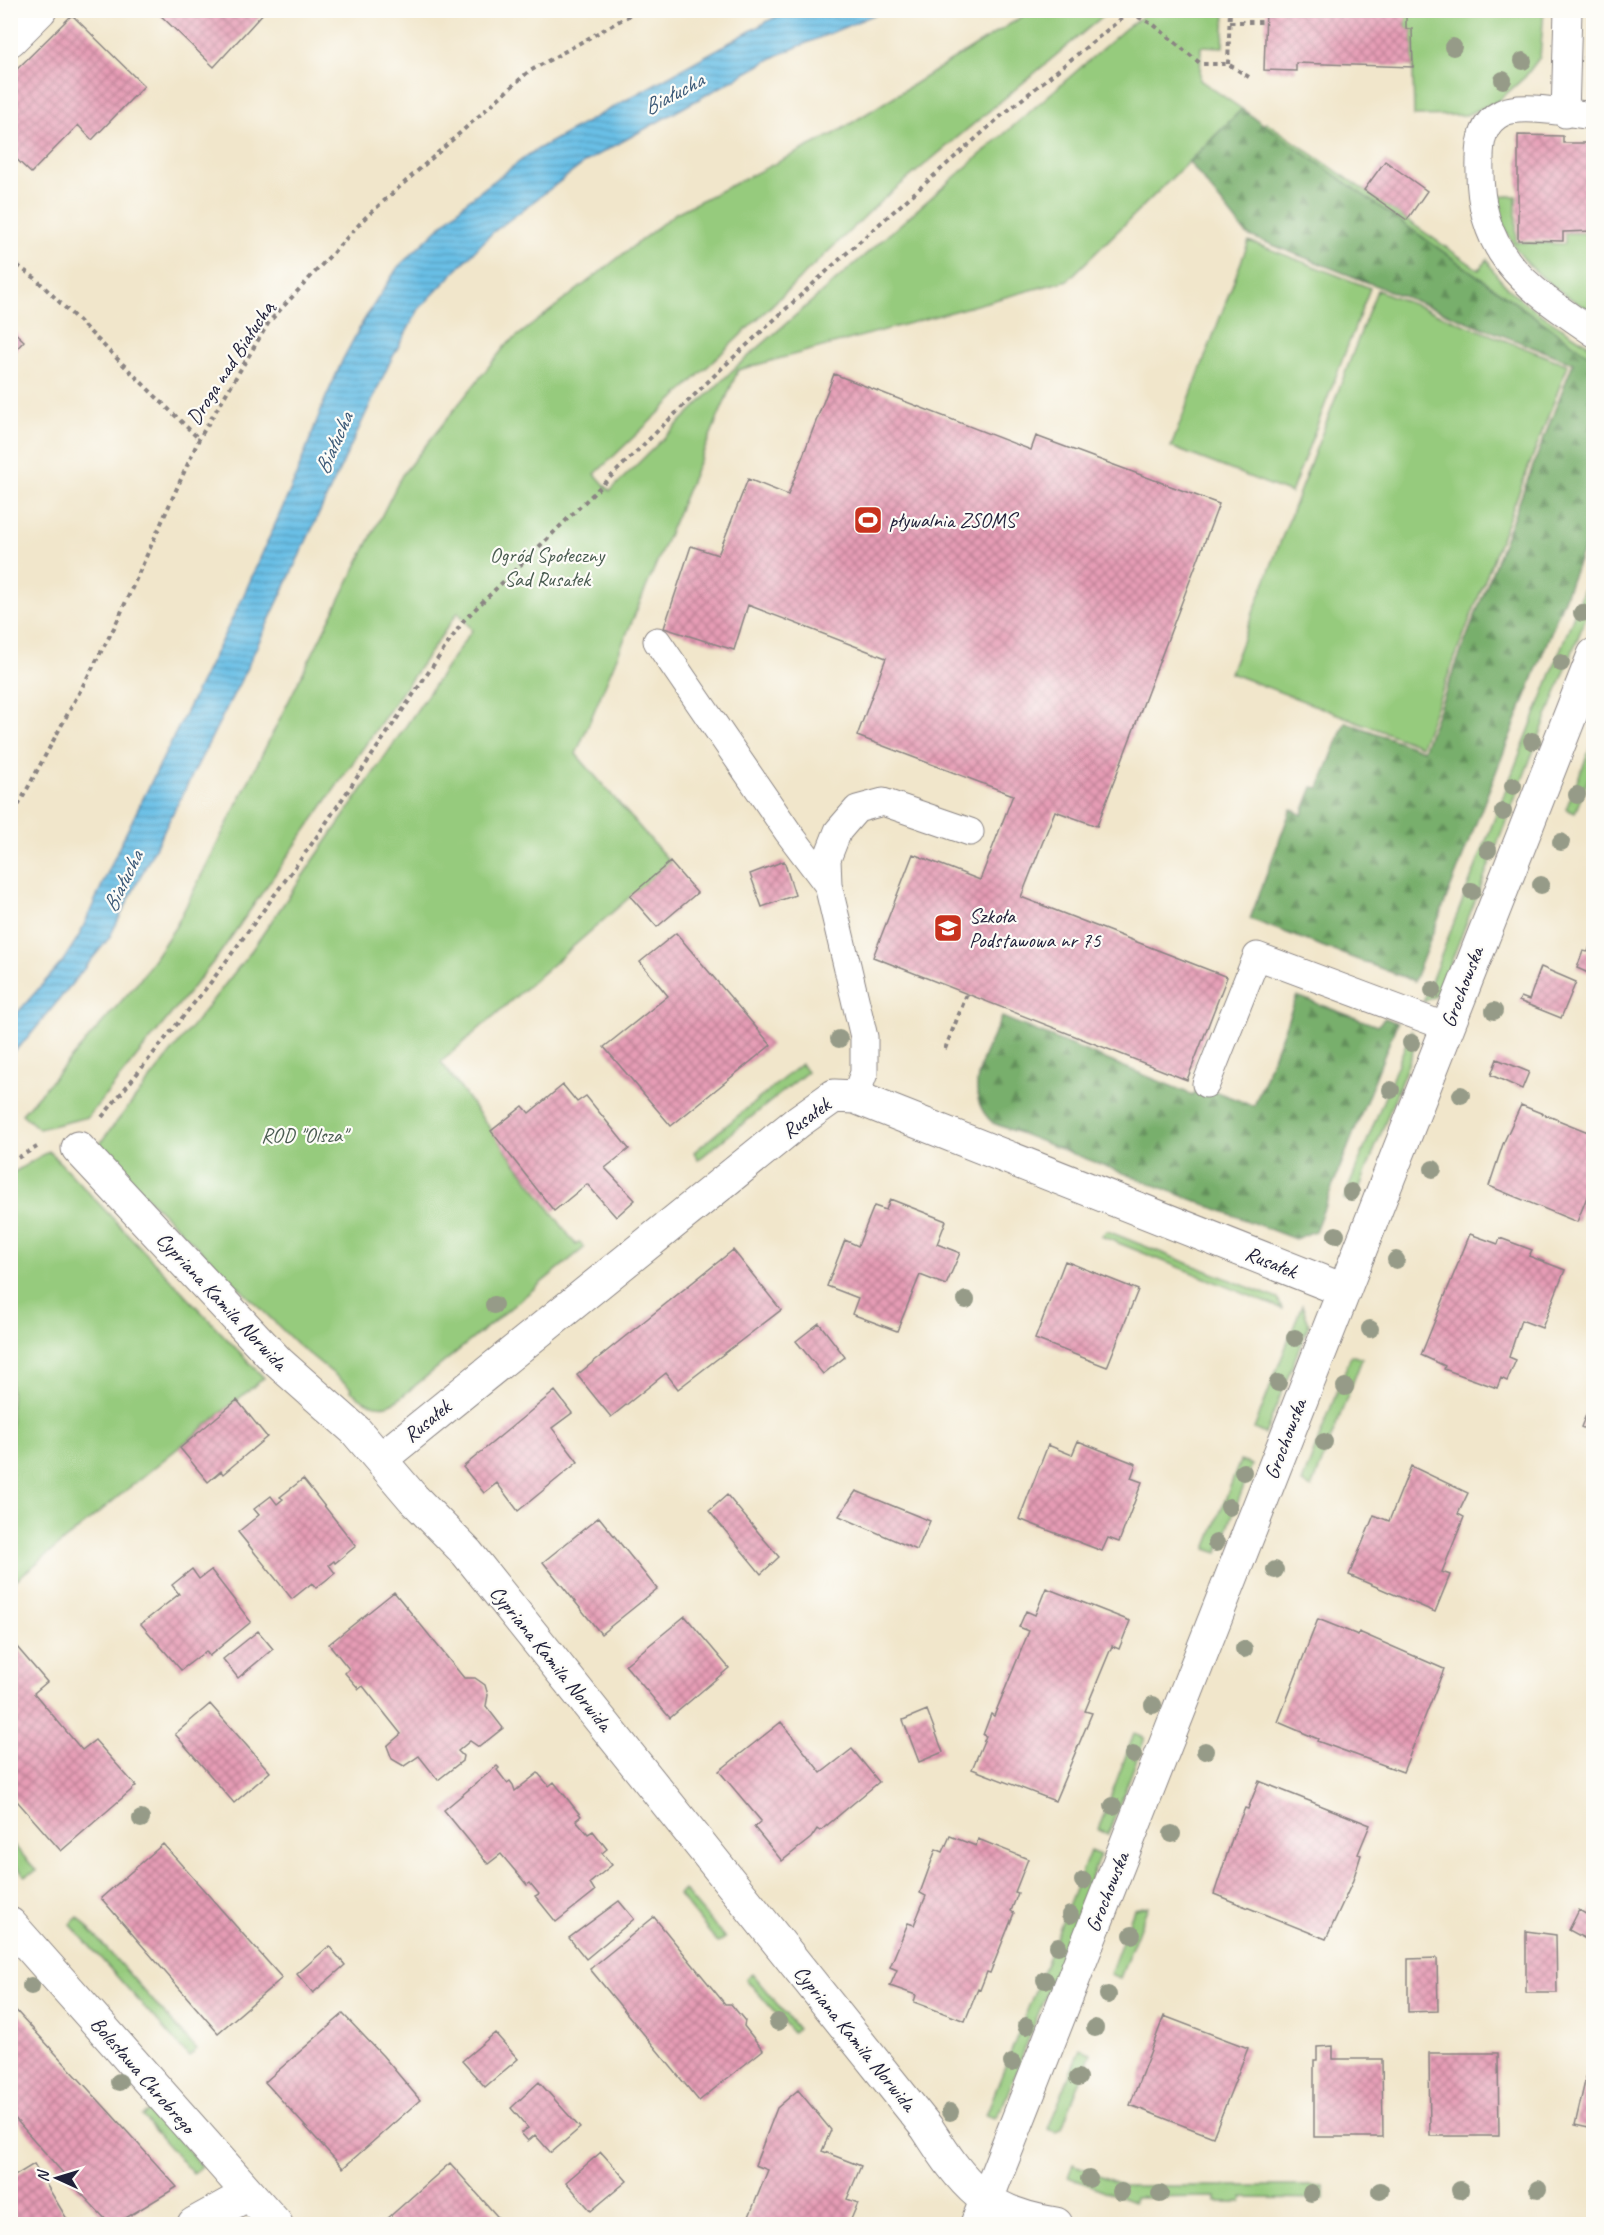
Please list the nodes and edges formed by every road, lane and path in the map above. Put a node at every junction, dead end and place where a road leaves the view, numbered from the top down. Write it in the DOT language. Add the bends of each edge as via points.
graph roads {
  1 [pos="40,10"];
  2 [pos="639,10"];
  3 [pos="1230,10"];
  4 [pos="1568,10"];
  5 [pos="1131,11"];
  6 [pos="1230,22"];
  7 [pos="1266,22"];
  8 [pos="10,40"];
  9 [pos="1228,64"];
  10 [pos="1249,77"];
  11 [pos="1566,114"];
  12 [pos="1593,116"];
  13 [pos="10,260"];
  14 [pos="1593,333"];
  15 [pos="199,439"];
  16 [pos="657,641"];
  17 [pos="1593,655"];
  18 [pos="10,820"];
  19 [pos="969,832"];
  20 [pos="828,885"];
  21 [pos="967,994"];
  22 [pos="1447,1028"];
  23 [pos="945,1049"];
  24 [pos="1206,1084"];
  25 [pos="855,1097"];
  26 [pos="86,1137"];
  27 [pos="42,1144"];
  28 [pos="10,1162"];
  29 [pos="1343,1290"];
  30 [pos="382,1458"];
  31 [pos="10,1924"];
  32 [pos="248,2193"];
  33 [pos="982,2213"];
  34 [pos="194,2224"];
  35 [pos="276,2224"];
  36 [pos="1056,2224"];
  1 -- 8 [label="street"];
  2 -- 15 [label="path, Droga nad Białuchą" via="528,72 364,219 269,322"];
  3 -- 6 [label="path"];
  4 -- 11 [label="lane"];
  5 -- 9 [label="path" via="1201,64"];
  5 -- 26 [label="path" via="1000,117 840,259 603,482 464,620 311,845 231,954"];
  6 -- 7 [label="path"];
  6 -- 9 [label="path"];
  9 -- 10 [label="path"];
  11 -- 12 [label="lane"];
  11 -- 14 [label="lane" via="1518,109 1502,113 1482,134 1472,165 1483,213 1506,260 1523,282"];
  13 -- 15 [label="path" via="35,278"];
  15 -- 18 [label="path, Droga nad Białuchą" via="115,626"];
  16 -- 20 [label="lane"];
  17 -- 22 [label="street, Grochowska"];
  19 -- 20 [label="lane" via="883,802 857,809 838,831 827,859"];
  20 -- 25 [label="lane" via="864,1037 864,1072"];
  21 -- 23 [label="path"];
  22 -- 24 [label="lane" via="1257,956"];
  22 -- 29 [label="street, Grochowska"];
  25 -- 29 [label="street, Rusałek"];
  25 -- 30 [label="street, Rusałek" via="834,1096 823,1102"];
  26 -- 30 [label="street, Cypriana Kamila Norwida" via="278,1362"];
  27 -- 28 [label="path"];
  29 -- 33 [label="street, Grochowska"];
  30 -- 33 [label="street, Cypriana Kamila Norwida" via="413,1498 467,1553 927,2128"];
  31 -- 32 [label="street, Bolesława Chrobrego"];
  32 -- 34 [label="street"];
  32 -- 35 [label="street, Bolesława Chrobrego"];
  33 -- 36 [label="street"];
}
